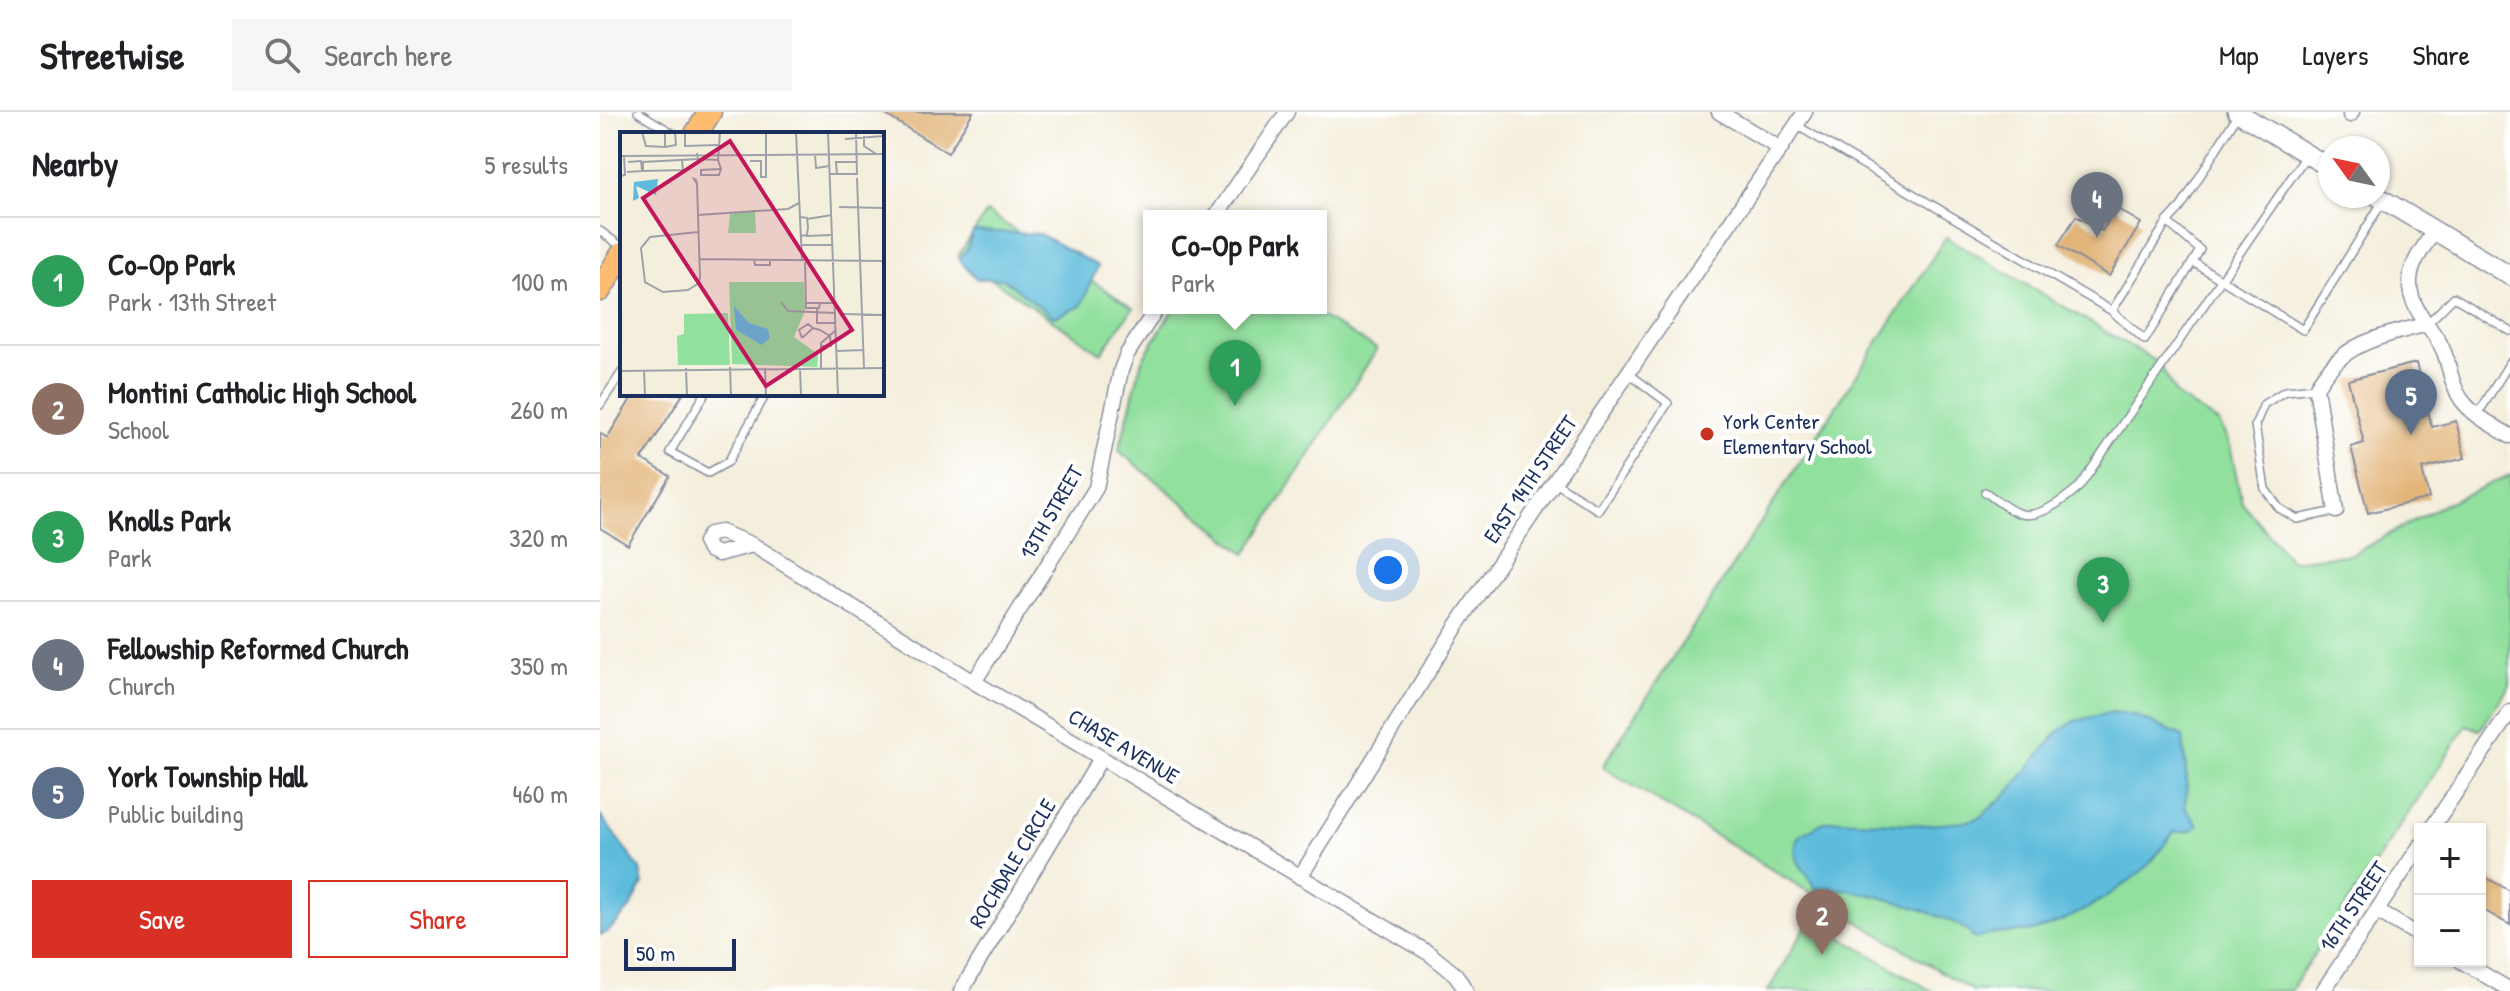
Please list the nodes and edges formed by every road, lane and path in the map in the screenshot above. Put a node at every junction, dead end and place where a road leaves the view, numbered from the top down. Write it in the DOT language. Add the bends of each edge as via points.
graph roads {
  1 [pos="638,112"];
  2 [pos="710,112"];
  3 [pos="1287,112"];
  4 [pos="1719,112"];
  5 [pos="1805,112"];
  6 [pos="2238,113"];
  7 [pos="1796,125"];
  8 [pos="671,132"];
  9 [pos="697,132"];
  10 [pos="1781,149"];
  11 [pos="2308,155"];
  12 [pos="2318,161"];
  13 [pos="2390,204"];
  14 [pos="2374,208"];
  15 [pos="1220,210"];
  16 [pos="2167,222"];
  17 [pos="600,231"];
  18 [pos="2434,231"];
  19 [pos="620,246"];
  20 [pos="620,257"];
  21 [pos="2193,262"];
  22 [pos="2510,276"];
  23 [pos="2222,281"];
  24 [pos="600,290"];
  25 [pos="2112,311"];
  26 [pos="1153,314"];
  27 [pos="2427,324"];
  28 [pos="2510,331"];
  29 [pos="2510,362"];
  30 [pos="1628,373"];
  31 [pos="620,375"];
  32 [pos="2316,388"];
  33 [pos="704,396"];
  34 [pos="765,396"];
  35 [pos="600,405"];
  36 [pos="2477,416"];
  37 [pos="2510,436"];
  38 [pos="1554,482"];
  39 [pos="1985,492"];
  40 [pos="2336,511"];
  41 [pos="753,545"];
  42 [pos="974,682"];
  43 [pos="2510,712"];
  44 [pos="1101,758"];
  45 [pos="2435,823"];
  46 [pos="2414,855"];
  47 [pos="1300,877"];
  48 [pos="2377,911"];
  49 [pos="2414,933"];
  50 [pos="2471,967"];
  51 [pos="2510,990"];
  52 [pos="961,991"];
  53 [pos="1466,991"];
  54 [pos="2323,991"];
  1 -- 8 [label="lane"];
  2 -- 9 [label="main road"];
  3 -- 15 [label="street"];
  4 -- 10 [label="street"];
  5 -- 7 [label="street, EAST 14TH STREET"];
  6 -- 11 [label="street"];
  6 -- 16 [label="lane"];
  7 -- 10 [label="street, EAST 14TH STREET"];
  7 -- 25 [label="lane"];
  10 -- 30 [label="street, EAST 14TH STREET"];
  11 -- 12 [label="street"];
  11 -- 23 [label="lane"];
  13 -- 18 [label="street"];
  14 -- 23 [label="lane" via="2303,330"];
  16 -- 21 [label="lane" via="2200,250"];
  16 -- 25 [label="lane"];
  17 -- 19 [label="lane"];
  18 -- 22 [label="street"];
  18 -- 27 [label="street" via="2414,264 2410,285"];
  20 -- 24 [label="main road"];
  21 -- 23 [label="lane"];
  21 -- 25 [label="lane" via="2145,340"];
  23 -- 39 [label="lane" via="2080,486 2026,516"];
  26 -- 42 [label="street, 13TH STREET" via="1121,370 1096,488"];
  27 -- 28 [label="lane" via="2454,297"];
  27 -- 32 [label="street" via="2359,344 2324,373"];
  27 -- 36 [label="street" via="2461,399"];
  29 -- 36 [label="lane"];
  30 -- 38 [label="street, EAST 14TH STREET"];
  30 -- 38 [label="lane" via="1668,403 1598,510"];
  31 -- 35 [label="lane"];
  32 -- 40 [label="street"];
  32 -- 40 [label="lane" via="2285,391 2264,404 2255,425 2265,489 2279,508 2297,519"];
  33 -- 34 [label="lane" via="670,452 708,473 728,462"];
  36 -- 37 [label="street"];
  38 -- 47 [label="street, EAST 14TH STREET" via="1456,627"];
  41 -- 42 [label="street, CHASE AVENUE"];
  42 -- 44 [label="street, CHASE AVENUE"];
  43 -- 45 [label="street"];
  44 -- 47 [label="street, CHASE AVENUE"];
  44 -- 52 [label="street, ROCHDALE CIRCLE"];
  46 -- 48 [label="street, 16TH STREET"];
  47 -- 53 [label="street, CHASE AVENUE" via="1430,954"];
  48 -- 49 [label="street"];
  48 -- 54 [label="street, 16TH STREET"];
  50 -- 51 [label="street"];
}
